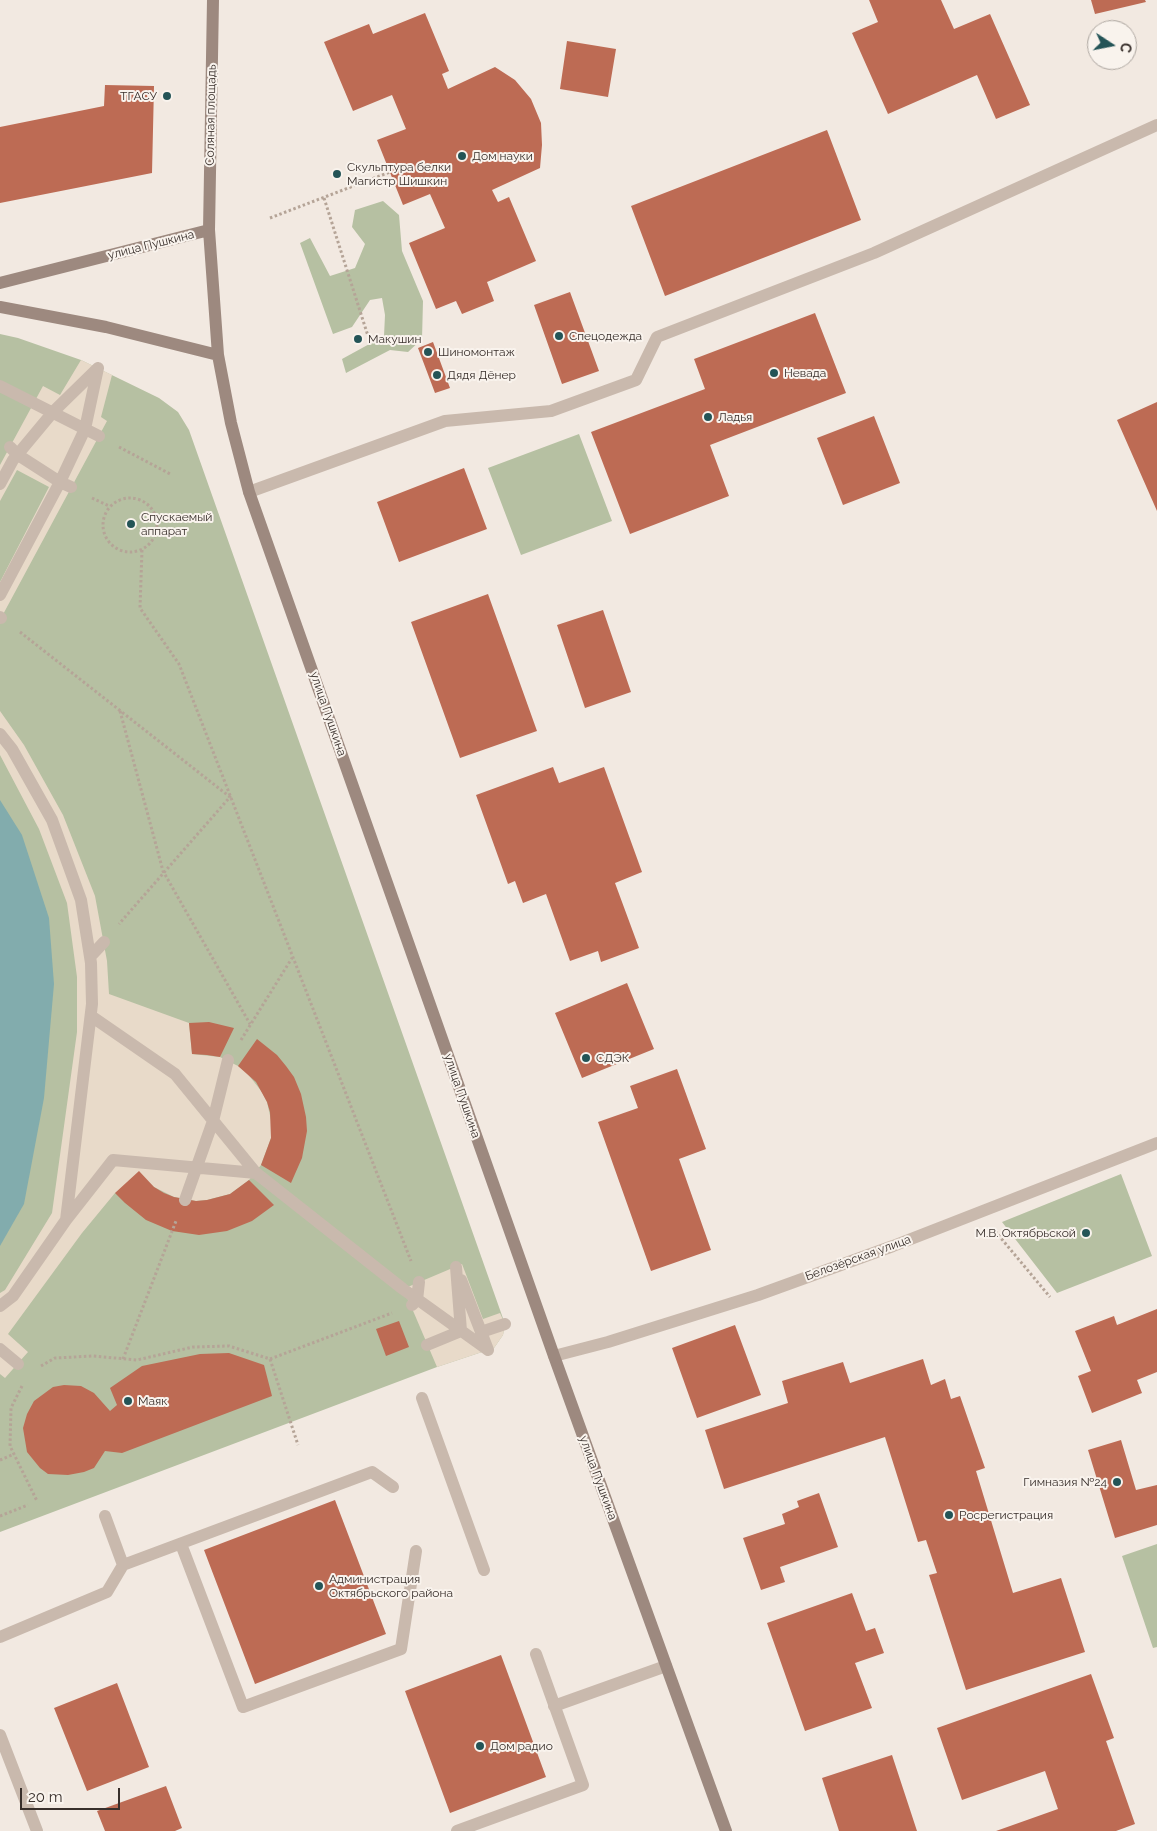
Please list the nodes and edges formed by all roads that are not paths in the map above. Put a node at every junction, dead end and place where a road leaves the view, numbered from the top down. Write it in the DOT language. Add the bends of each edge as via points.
graph roads {
  1 [pos="213,0"];
  2 [pos="1157,125"];
  3 [pos="209,230"];
  4 [pos="0,283"];
  5 [pos="0,306"];
  6 [pos="218,355"];
  7 [pos="0,386"];
  8 [pos="53,412"];
  9 [pos="85,428"];
  10 [pos="99,436"];
  11 [pos="14,451"];
  12 [pos="0,484"];
  13 [pos="66,484"];
  14 [pos="249,492"];
  15 [pos="0,595"];
  16 [pos="0,734"];
  17 [pos="104,942"];
  18 [pos="90,956"];
  19 [pos="91,1016"];
  20 [pos="228,1060"];
  21 [pos="213,1121"];
  22 [pos="1157,1143"];
  23 [pos="196,1169"];
  24 [pos="256,1173"];
  25 [pos="185,1200"];
  26 [pos="66,1220"];
  27 [pos="419,1282"];
  28 [pos="414,1303"];
  29 [pos="0,1306"];
  30 [pos="505,1324"];
  31 [pos="461,1331"];
  32 [pos="481,1332"];
  33 [pos="427,1345"];
  34 [pos="0,1349"];
  35 [pos="554,1356"];
  36 [pos="18,1364"];
  37 [pos="422,1398"];
  38 [pos="393,1487"];
  39 [pos="105,1516"];
  40 [pos="180,1544"];
  41 [pos="416,1551"];
  42 [pos="123,1565"];
  43 [pos="484,1570"];
  44 [pos="0,1637"];
  45 [pos="536,1654"];
  46 [pos="666,1666"];
  47 [pos="554,1706"];
  48 [pos="0,1735"];
  49 [pos="37,1831"];
  50 [pos="457,1831"];
  51 [pos="726,1831"];
  1 -- 3 [label="main road, Соляная площадь"];
  2 -- 14 [label="street" via="874,253 657,337 636,380 551,411 445,421"];
  3 -- 4 [label="main road, улица Пушкина"];
  3 -- 6 [label="main road, улица Пушкина"];
  5 -- 6 [label="main road" via="106,327"];
  6 -- 14 [label="main road, улица Пушкина"];
  7 -- 8 [label="street"];
  8 -- 9 [label="street"];
  8 -- 9 [label="street" via="98,368"];
  8 -- 11 [label="street"];
  9 -- 10 [label="street"];
  9 -- 13 [label="street"];
  11 -- 12 [label="street" via="13,460"];
  11 -- 13 [label="street"];
  13 -- 15 [label="street"];
  14 -- 35 [label="main road, улица Пушкина"];
  16 -- 18 [label="street" via="12,749 52,820 81,900"];
  17 -- 18 [label="street"];
  18 -- 19 [label="street"];
  19 -- 21 [label="street" via="175,1074"];
  19 -- 26 [label="street"];
  20 -- 21 [label="street"];
  21 -- 23 [label="street"];
  21 -- 24 [label="street"];
  22 -- 35 [label="street, Белозёрская улица" via="894,1246 758,1295"];
  23 -- 24 [label="street"];
  23 -- 25 [label="street"];
  23 -- 26 [label="street" via="113,1160"];
  24 -- 28 [label="street"];
  26 -- 29 [label="street" via="13,1296"];
  27 -- 28 [label="street"];
  28 -- 31 [label="street"];
  30 -- 32 [label="street"];
  31 -- 32 [label="street" via="488,1350"];
  31 -- 32 [label="street" via="456,1267"];
  31 -- 33 [label="street"];
  34 -- 36 [label="street"];
  35 -- 46 [label="main road, улица Пушкина"];
  37 -- 43 [label="street"];
  38 -- 40 [label="street" via="372,1472"];
  39 -- 42 [label="street"];
  40 -- 41 [label="street" via="243,1706 401,1649"];
  40 -- 42 [label="street"];
  42 -- 44 [label="street" via="107,1592"];
  45 -- 47 [label="street"];
  46 -- 47 [label="street"];
  46 -- 51 [label="main road, улица Пушкина"];
  47 -- 50 [label="street" via="583,1785"];
  48 -- 49 [label="street"];
}
